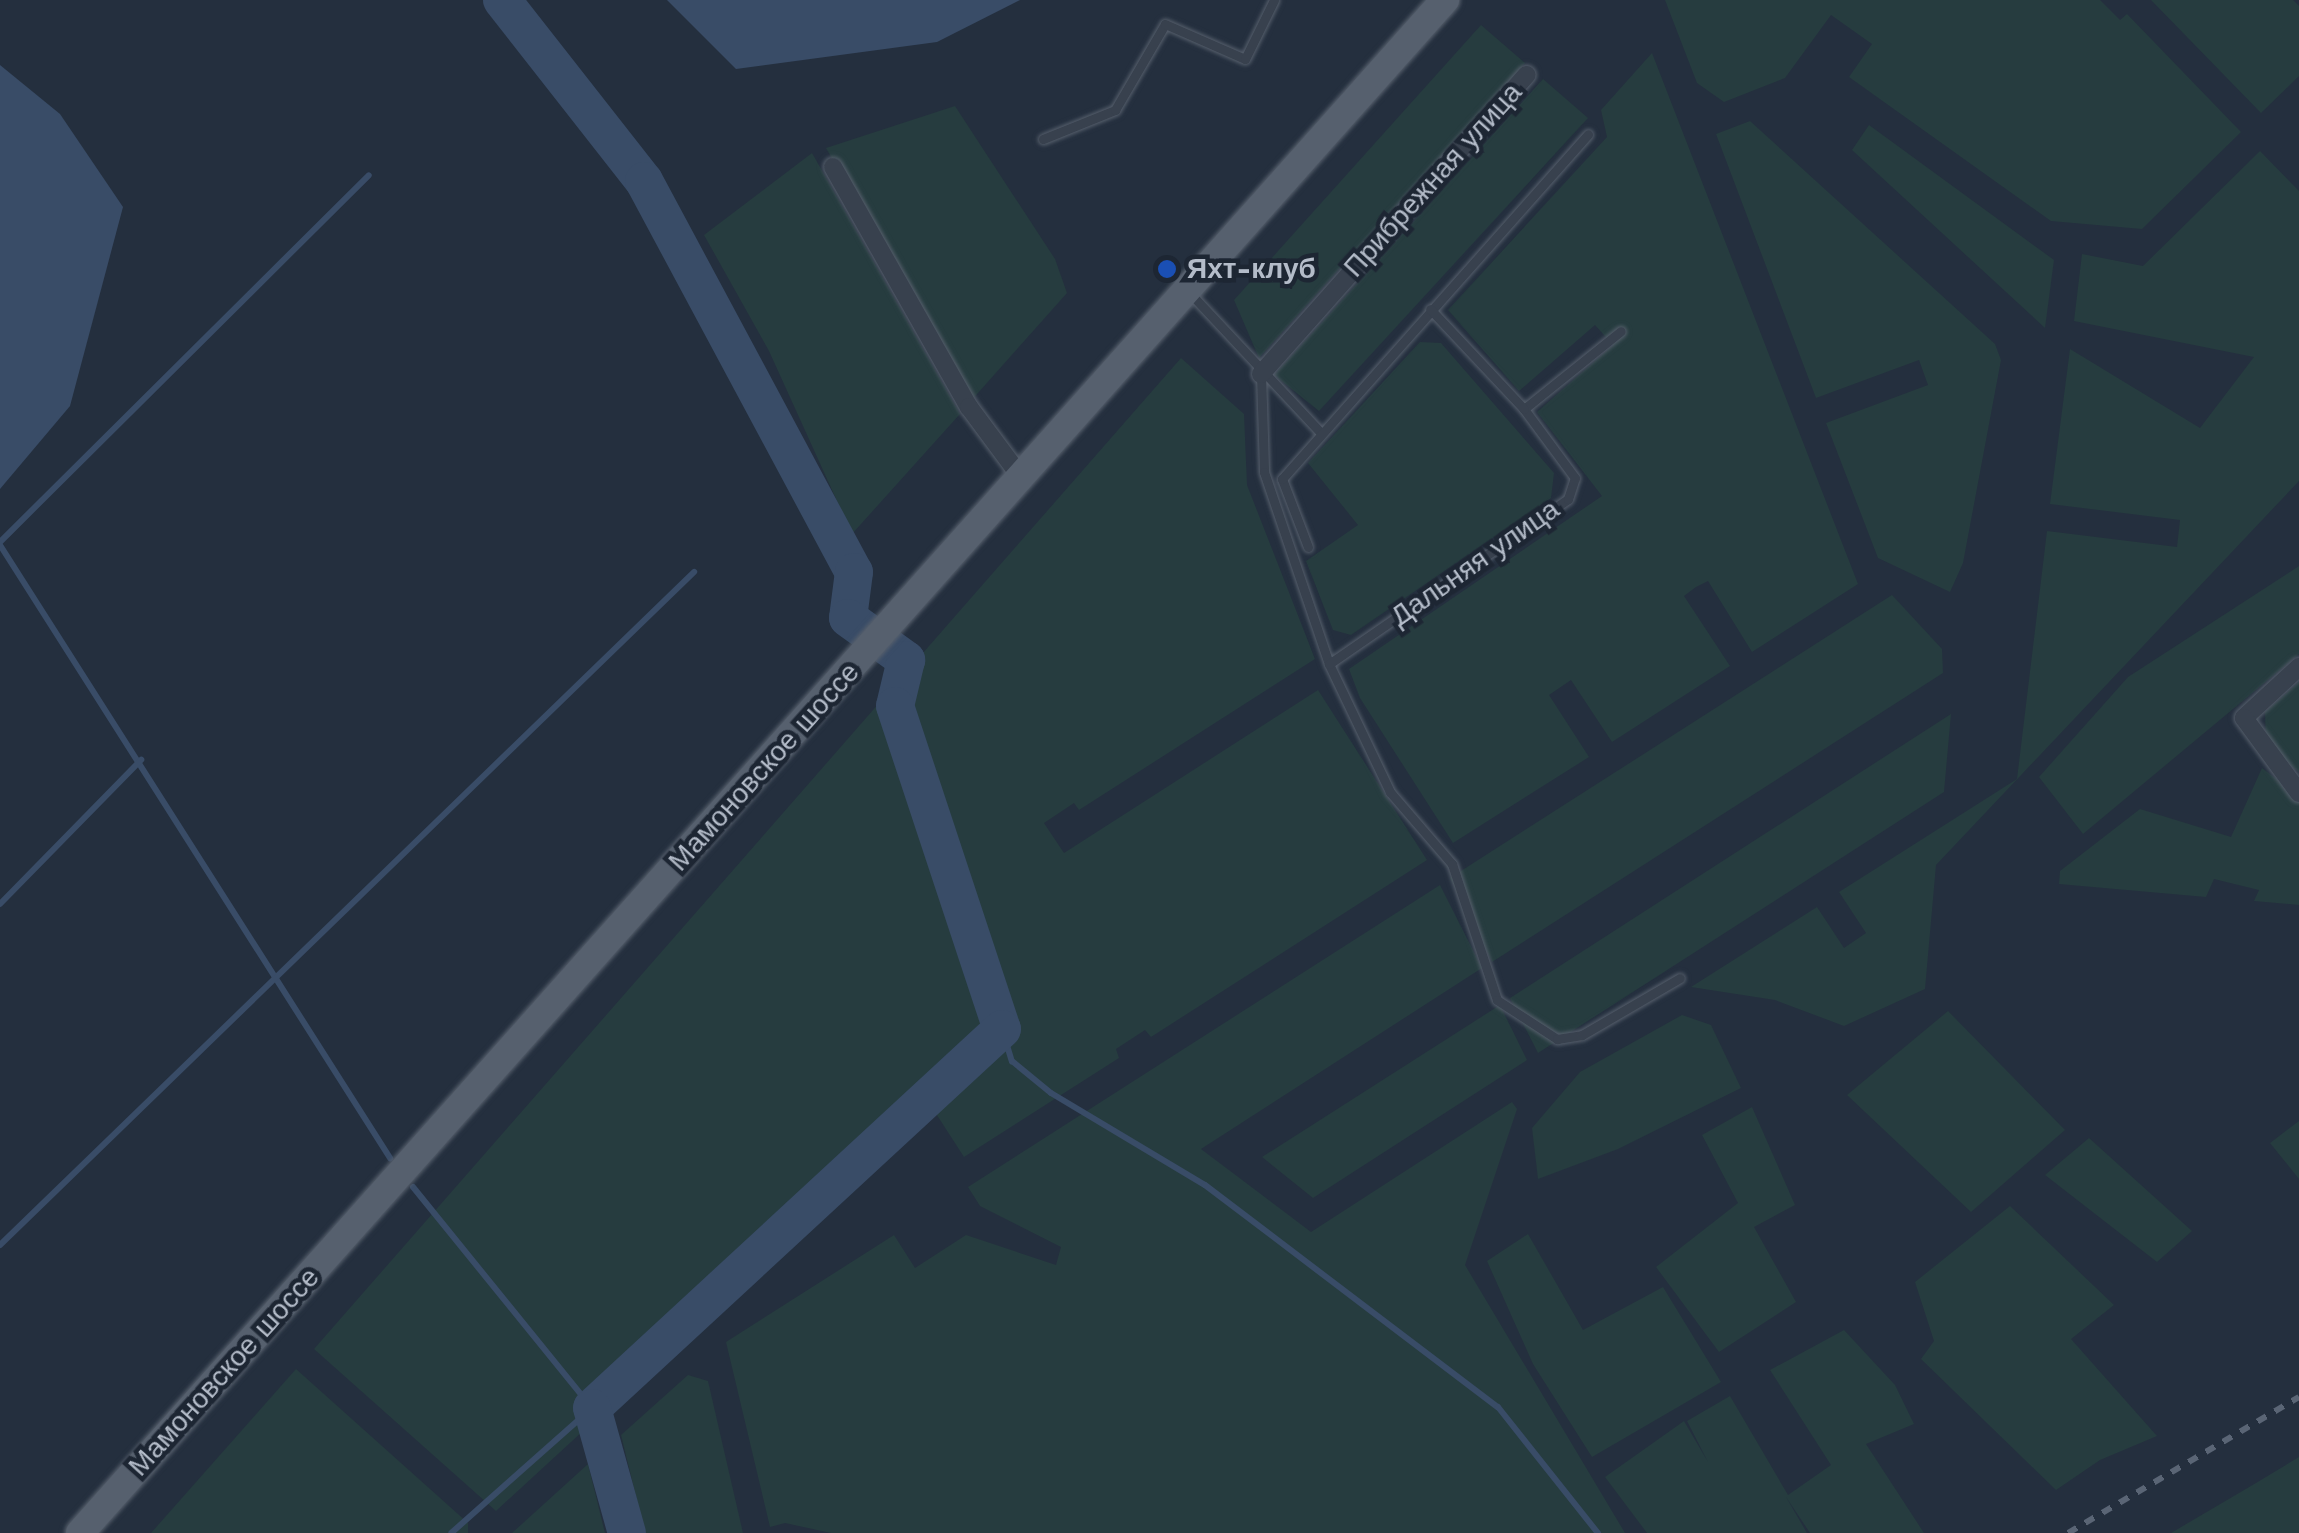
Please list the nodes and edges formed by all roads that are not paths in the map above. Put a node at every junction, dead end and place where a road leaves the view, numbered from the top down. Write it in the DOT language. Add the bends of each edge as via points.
graph roads {
  1 [pos="1274,0"];
  2 [pos="1445,0"];
  3 [pos="1526,75"];
  4 [pos="1588,134"];
  5 [pos="1043,140"];
  6 [pos="833,167"];
  7 [pos="1187,290"];
  8 [pos="1430,309"];
  9 [pos="1621,331"];
  10 [pos="1261,374"];
  11 [pos="1524,409"];
  12 [pos="1320,432"];
  13 [pos="1021,476"];
  14 [pos="1308,547"];
  15 [pos="1329,664"];
  16 [pos="2299,667"];
  17 [pos="2244,718"];
  18 [pos="2299,783"];
  19 [pos="2299,793"];
  20 [pos="1680,978"];
  21 [pos="80,1533"];
  1 -- 5 [label="lane" via="1244,58 1165,24 1115,110"];
  2 -- 7 [label="main road, Мамоновское шоссе"];
  3 -- 10 [label="street, Прибрежная улица"];
  4 -- 8 [label="lane"];
  6 -- 13 [label="street" via="969,407"];
  7 -- 10 [label="lane"];
  7 -- 13 [label="main road, Мамоновское шоссе"];
  8 -- 11 [label="lane, Дальняя улица"];
  8 -- 12 [label="lane"];
  9 -- 11 [label="lane"];
  10 -- 12 [label="lane"];
  10 -- 15 [label="lane" via="1264,472"];
  11 -- 15 [label="lane, Дальняя улица" via="1575,478 1568,499"];
  12 -- 14 [label="lane" via="1282,480"];
  13 -- 21 [label="main road, Мамоновское шоссе"];
  15 -- 20 [label="lane" via="1390,792 1452,864 1496,1000 1557,1038 1582,1035"];
  16 -- 17 [label="street"];
  17 -- 18 [label="street" via="2262,758"];
  17 -- 19 [label="street"];
}
